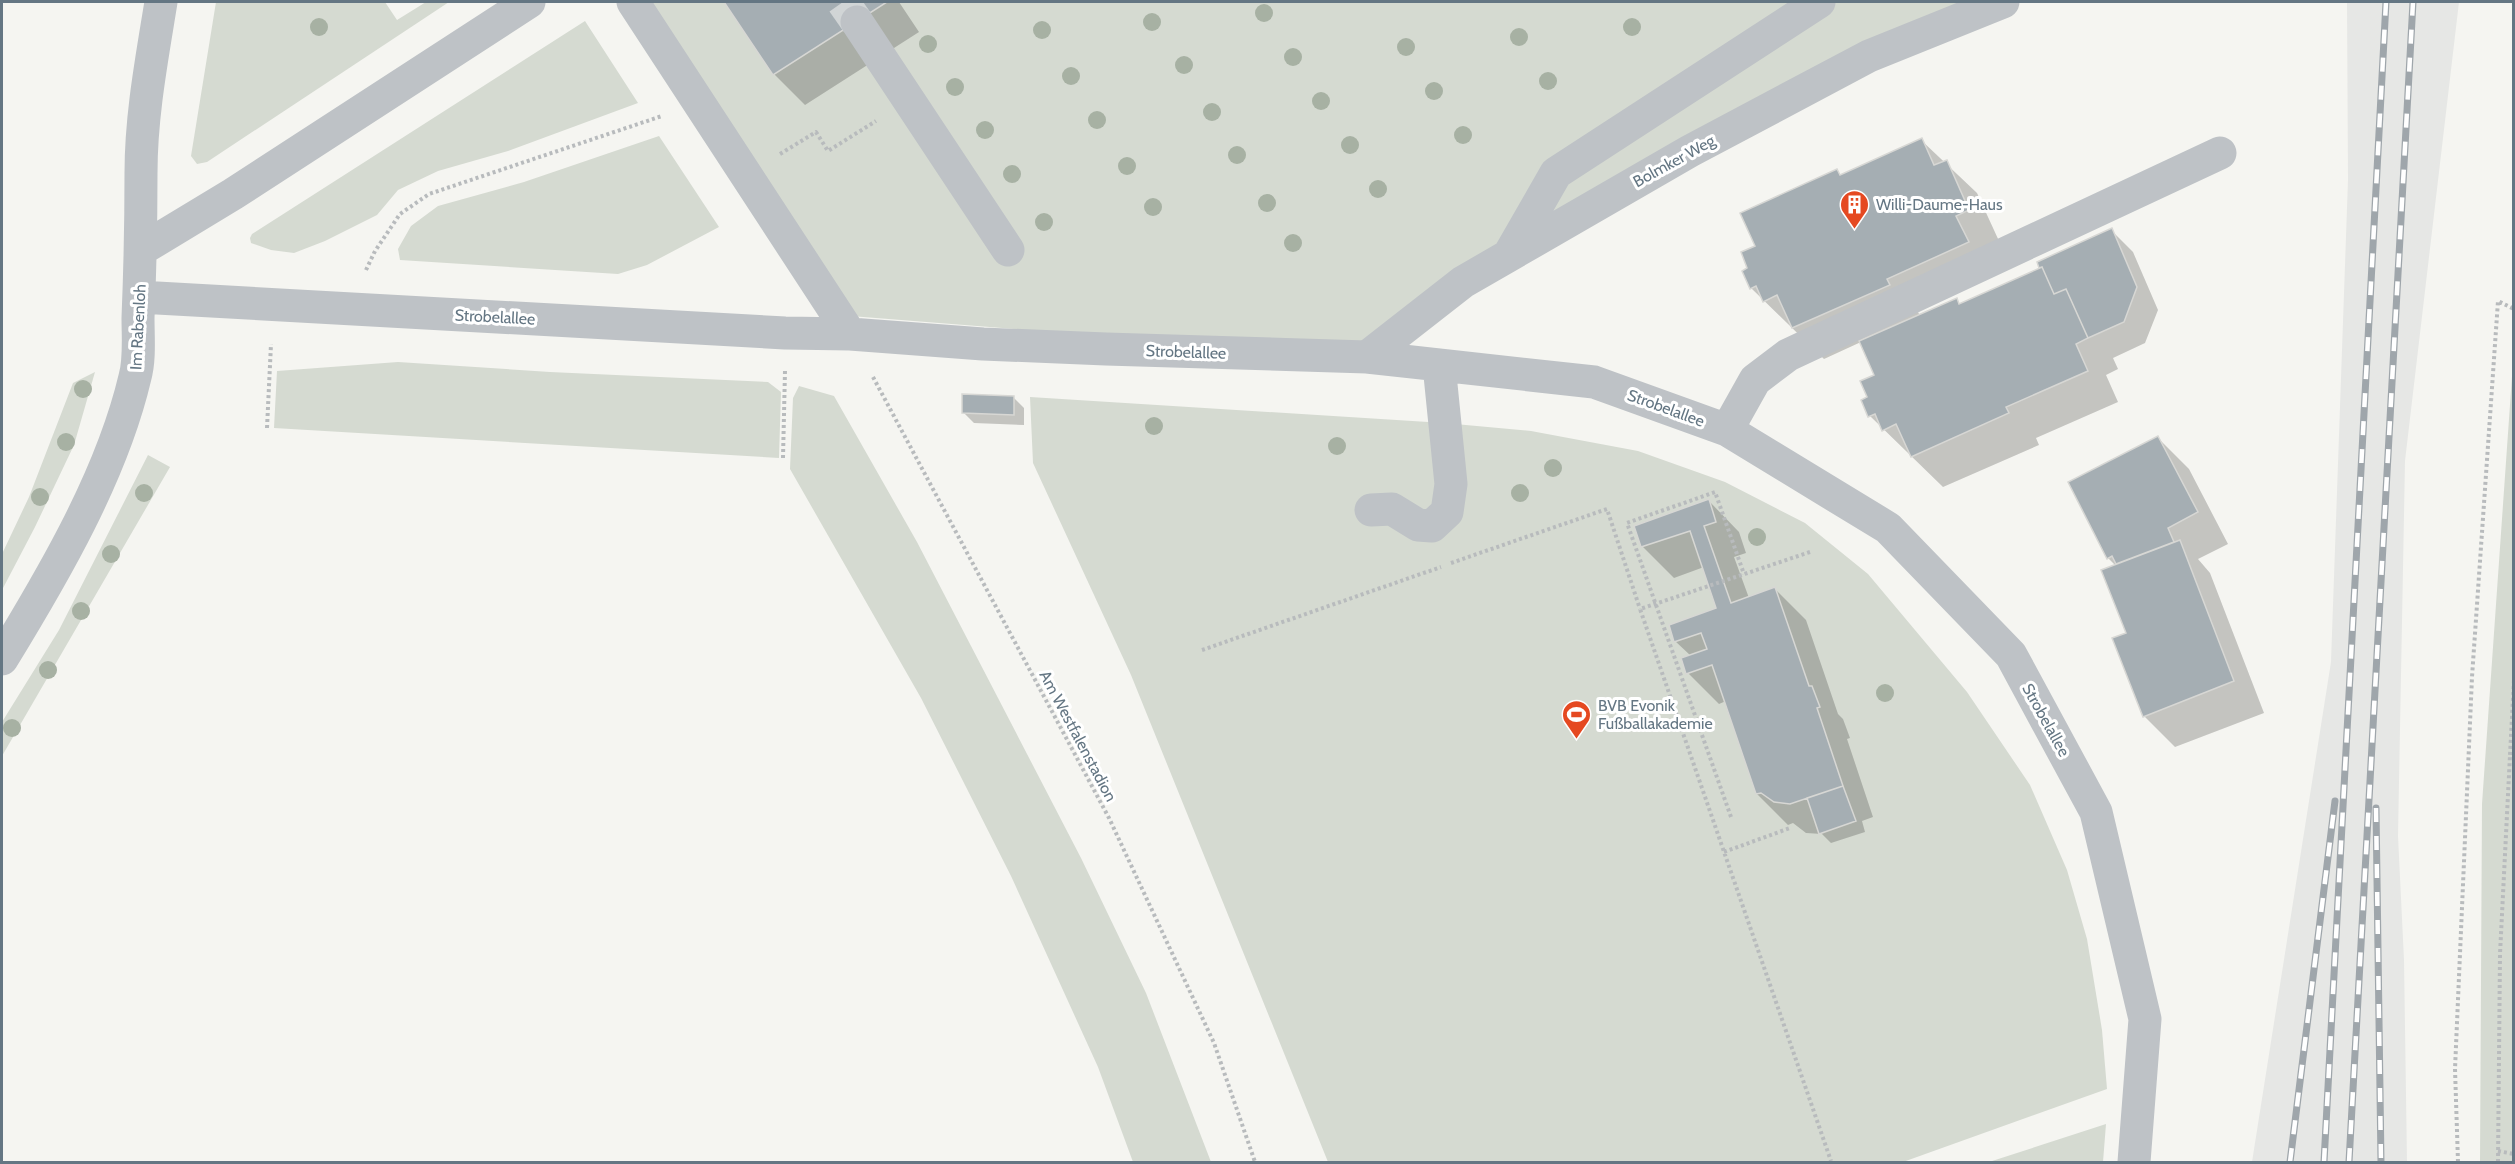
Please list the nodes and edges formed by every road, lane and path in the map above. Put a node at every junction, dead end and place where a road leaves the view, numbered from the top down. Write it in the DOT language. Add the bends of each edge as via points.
graph roads {
  1 [pos="161,2"];
  2 [pos="529,2"];
  3 [pos="633,2"];
  4 [pos="1819,2"];
  5 [pos="2003,2"];
  6 [pos="857,22"];
  7 [pos="699,103"];
  8 [pos="865,128"];
  9 [pos="2220,153"];
  10 [pos="747,176"];
  11 [pos="142,249"];
  12 [pos="1008,250"];
  13 [pos="1508,256"];
  14 [pos="139,297"];
  15 [pos="269,304"];
  16 [pos="349,309"];
  17 [pos="2514,309"];
  18 [pos="850,334"];
  19 [pos="1367,357"];
  20 [pos="1439,365"];
  21 [pos="784,408"];
  22 [pos="267,428"];
  23 [pos="1727,430"];
  24 [pos="783,458"];
  25 [pos="1371,510"];
  26 [pos="1810,552"];
  27 [pos="1744,574"];
  28 [pos="1656,604"];
  29 [pos="1640,609"];
  30 [pos="1202,650"];
  31 [pos="2,659"];
  32 [pos="2514,680"];
  33 [pos="2512,756"];
  34 [pos="1731,817"];
  35 [pos="1790,828"];
  36 [pos="1724,852"];
  37 [pos="2498,1151"];
  38 [pos="2514,1154"];
  39 [pos="1831,1161"];
  40 [pos="1255,1162"];
  41 [pos="2134,1162"];
  42 [pos="2458,1162"];
  43 [pos="2498,1162"];
  1 -- 11 [label="street, Im Rabenloh" via="148,77 141,169"];
  2 -- 11 [label="street"];
  3 -- 7 [label="street"];
  4 -- 13 [label="street" via="1556,173"];
  5 -- 13 [label="street, Bolmker Weg" via="1869,56 1690,151"];
  6 -- 12 [label="street"];
  7 -- 10 [label="street"];
  7 -- 16 [label="path" via="429,194 400,214 375,251"];
  8 -- 10 [label="path" via="828,151 816,132"];
  9 -- 23 [label="street" via="1788,355 1755,380"];
  10 -- 18 [label="street"];
  11 -- 14 [label="street, Im Rabenloh"];
  13 -- 19 [label="street, Bolmker Weg" via="1463,282"];
  14 -- 15 [label="street, Strobelallee"];
  14 -- 31 [label="street, Im Rabenloh" via="136,375 119,429 92,498"];
  15 -- 16 [label="street, Strobelallee"];
  15 -- 22 [label="path"];
  16 -- 18 [label="street, Strobelallee"];
  17 -- 42 [label="path" via="2498,301 2472,677 2456,1069"];
  18 -- 19 [label="street, Strobelallee" via="983,344"];
  18 -- 40 [label="path, Am Westfalenstadion" via="1109,818 1214,1043"];
  19 -- 20 [label="street, Strobelallee"];
  20 -- 23 [label="street, Strobelallee" via="1594,382"];
  20 -- 25 [label="street" via="1450,484 1447,512 1432,526 1418,525 1392,509"];
  21 -- 24 [label="path"];
  23 -- 41 [label="street, Strobelallee" via="1888,528 2011,655 2096,812 2145,1019"];
  26 -- 27 [label="path"];
  27 -- 28 [label="path"];
  27 -- 28 [label="path" via="1715,492 1627,523"];
  28 -- 29 [label="path"];
  28 -- 34 [label="path"];
  29 -- 30 [label="path" via="1607,509"];
  29 -- 36 [label="path"];
  32 -- 33 [label="path"];
  33 -- 37 [label="path" via="2500,954"];
  35 -- 36 [label="path"];
  36 -- 39 [label="path"];
  37 -- 38 [label="path"];
  37 -- 43 [label="path"];
}
